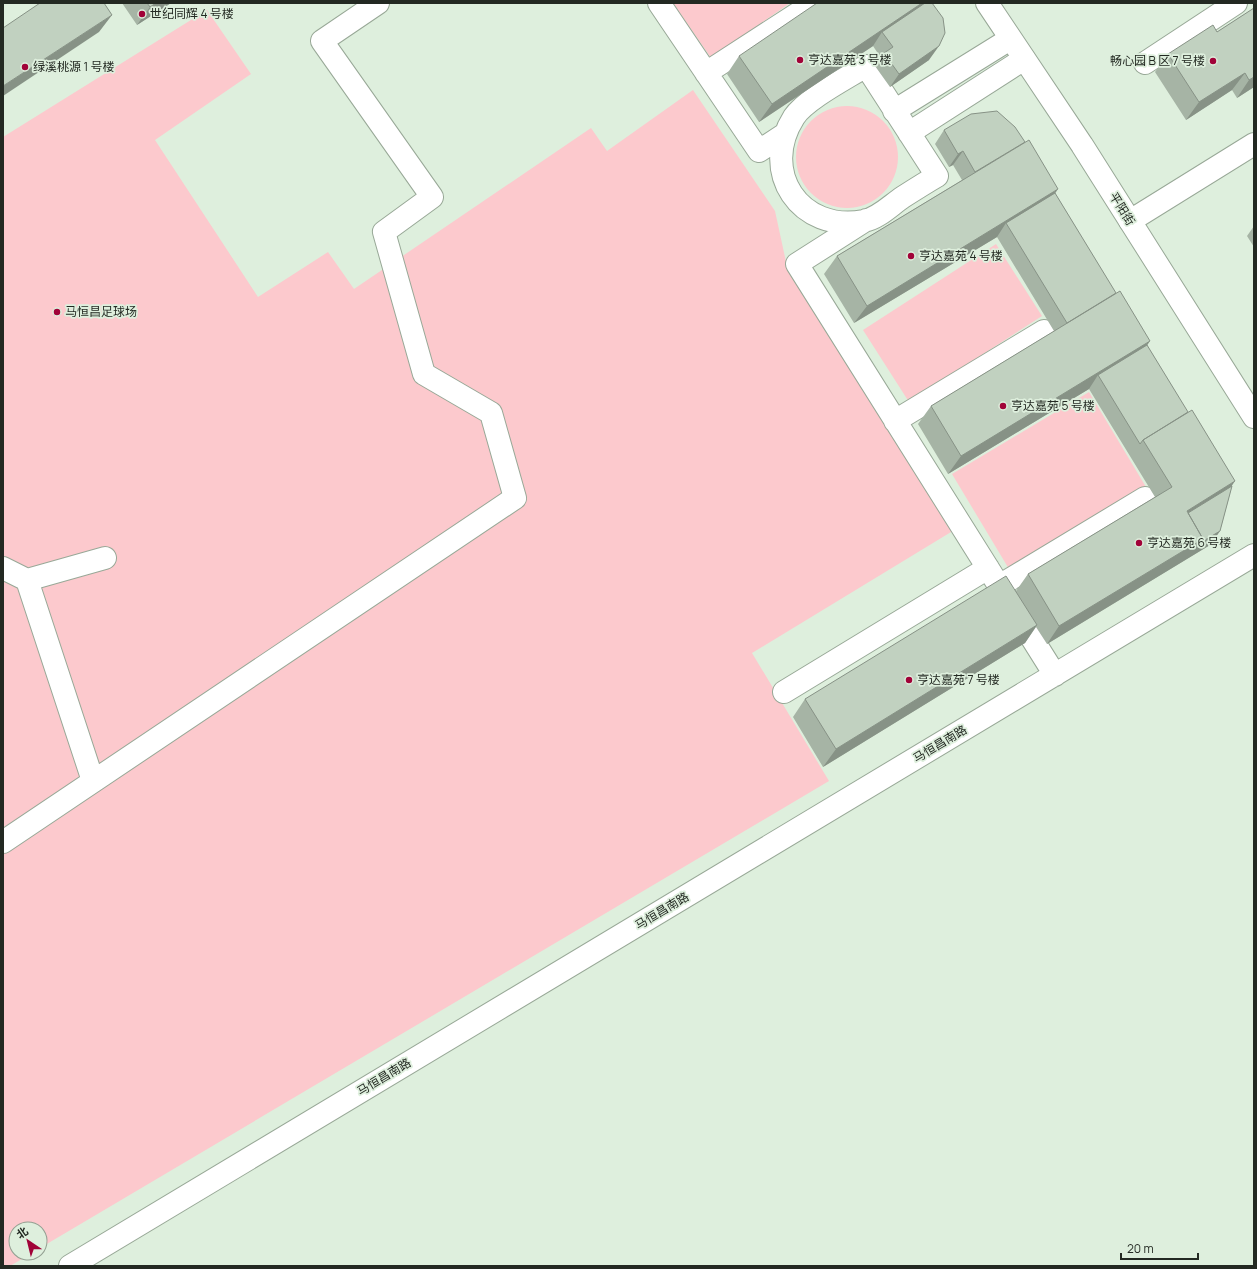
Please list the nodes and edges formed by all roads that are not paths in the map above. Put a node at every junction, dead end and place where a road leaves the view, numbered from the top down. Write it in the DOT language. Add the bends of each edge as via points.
graph roads {
  1 [pos="659,3"];
  2 [pos="814,3"];
  3 [pos="987,3"];
  4 [pos="1236,3"];
  5 [pos="374,4"];
  6 [pos="1010,38"];
  7 [pos="1024,59"];
  8 [pos="1145,63"];
  9 [pos="706,73"];
  10 [pos="894,111"];
  11 [pos="909,133"];
  12 [pos="785,134"];
  13 [pos="1254,144"];
  14 [pos="866,220"];
  15 [pos="1130,221"];
  16 [pos="1044,331"];
  17 [pos="1254,417"];
  18 [pos="895,421"];
  19 [pos="1145,498"];
  20 [pos="1254,555"];
  21 [pos="105,558"];
  22 [pos="3,568"];
  23 [pos="988,568"];
  24 [pos="27,580"];
  25 [pos="999,586"];
  26 [pos="1055,675"];
  27 [pos="784,692"];
  28 [pos="93,781"];
  29 [pos="3,842"];
  30 [pos="70,1266"];
  1 -- 9 [label="street"];
  2 -- 9 [label="street"];
  3 -- 6 [label="street, 平阳街"];
  4 -- 8 [label="street"];
  5 -- 28 [label="street" via="322,41 432,197 384,232 424,374 491,413 515,498"];
  6 -- 7 [label="street, 平阳街"];
  6 -- 10 [label="street"];
  7 -- 11 [label="street"];
  7 -- 15 [label="street, 平阳街"];
  9 -- 12 [label="street" via="759,151"];
  10 -- 11 [label="street"];
  10 -- 12 [label="street" via="866,66 811,101 795,115"];
  11 -- 14 [label="street" via="936,176 885,211"];
  12 -- 14 [label="street" via="780,154 783,175 791,194 806,210 824,220 845,223"];
  13 -- 15 [label="street"];
  14 -- 18 [label="street" via="797,264"];
  15 -- 17 [label="street, 平阳街"];
  16 -- 18 [label="street"];
  18 -- 23 [label="street"];
  19 -- 25 [label="street"];
  20 -- 26 [label="street, 马恒昌南路"];
  21 -- 24 [label="street"];
  22 -- 24 [label="street"];
  23 -- 25 [label="street"];
  23 -- 27 [label="street"];
  24 -- 28 [label="street"];
  25 -- 26 [label="street"];
  26 -- 30 [label="street, 马恒昌南路"];
  28 -- 29 [label="street"];
}
